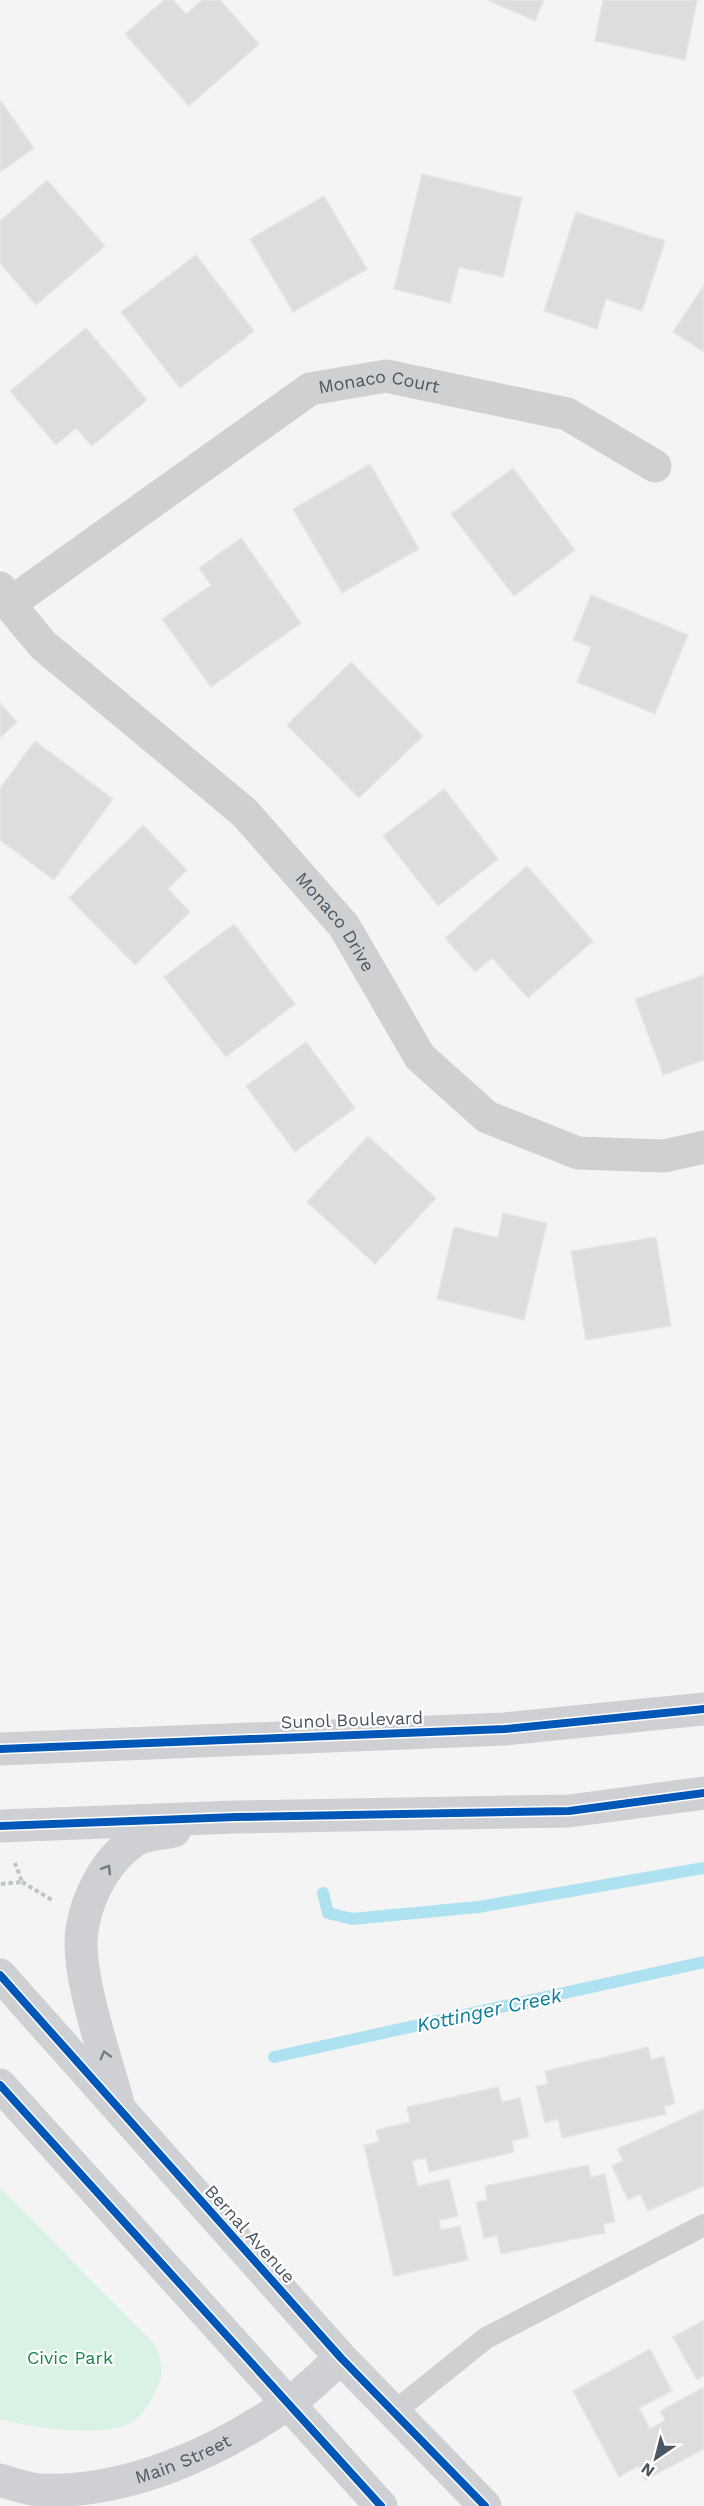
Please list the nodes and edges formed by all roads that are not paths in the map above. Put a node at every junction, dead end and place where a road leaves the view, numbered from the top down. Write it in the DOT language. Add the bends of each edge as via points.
graph roads {
  1 [pos="655,466"];
  2 [pos="4,596"];
  3 [pos="704,1147"];
  4 [pos="704,1709"];
  5 [pos="0,1749"];
  6 [pos="704,1793"];
  7 [pos="236,1817"];
  8 [pos="0,1826"];
  9 [pos="0,1975"];
  10 [pos="0,2085"];
  11 [pos="120,2112"];
  12 [pos="704,2225"];
  13 [pos="341,2358"];
  14 [pos="287,2404"];
  15 [pos="394,2412"];
  16 [pos="0,2481"];
  17 [pos="381,2506"];
  18 [pos="485,2506"];
  1 -- 2 [label="street, Monaco Court" via="567,414 386,376 310,389"];
  2 -- 3 [label="street, Monaco Drive" via="43,645 245,813 344,926 420,1057 487,1117 578,1153 664,1156"];
  4 -- 5 [label="main road, Sunol Boulevard" via="505,1729"];
  6 -- 7 [label="main road" via="569,1811"];
  7 -- 8 [label="main road"];
  11 -- 7 [label="main road, one-way" via="86,1982 81,1931 93,1891 111,1862 136,1840"];
  9 -- 11 [label="main road, Bernal Avenue"];
  10 -- 14 [label="main road"];
  11 -- 13 [label="main road, Bernal Avenue"];
  12 -- 15 [label="lane" via="486,2338"];
  13 -- 14 [label="main road, Main Street"];
  13 -- 15 [label="main road, Bernal Avenue"];
  14 -- 16 [label="main road, Main Street" via="188,2459 126,2480 84,2489 49,2490"];
  14 -- 17 [label="main road"];
  15 -- 18 [label="main road, Bernal Avenue"];
}
